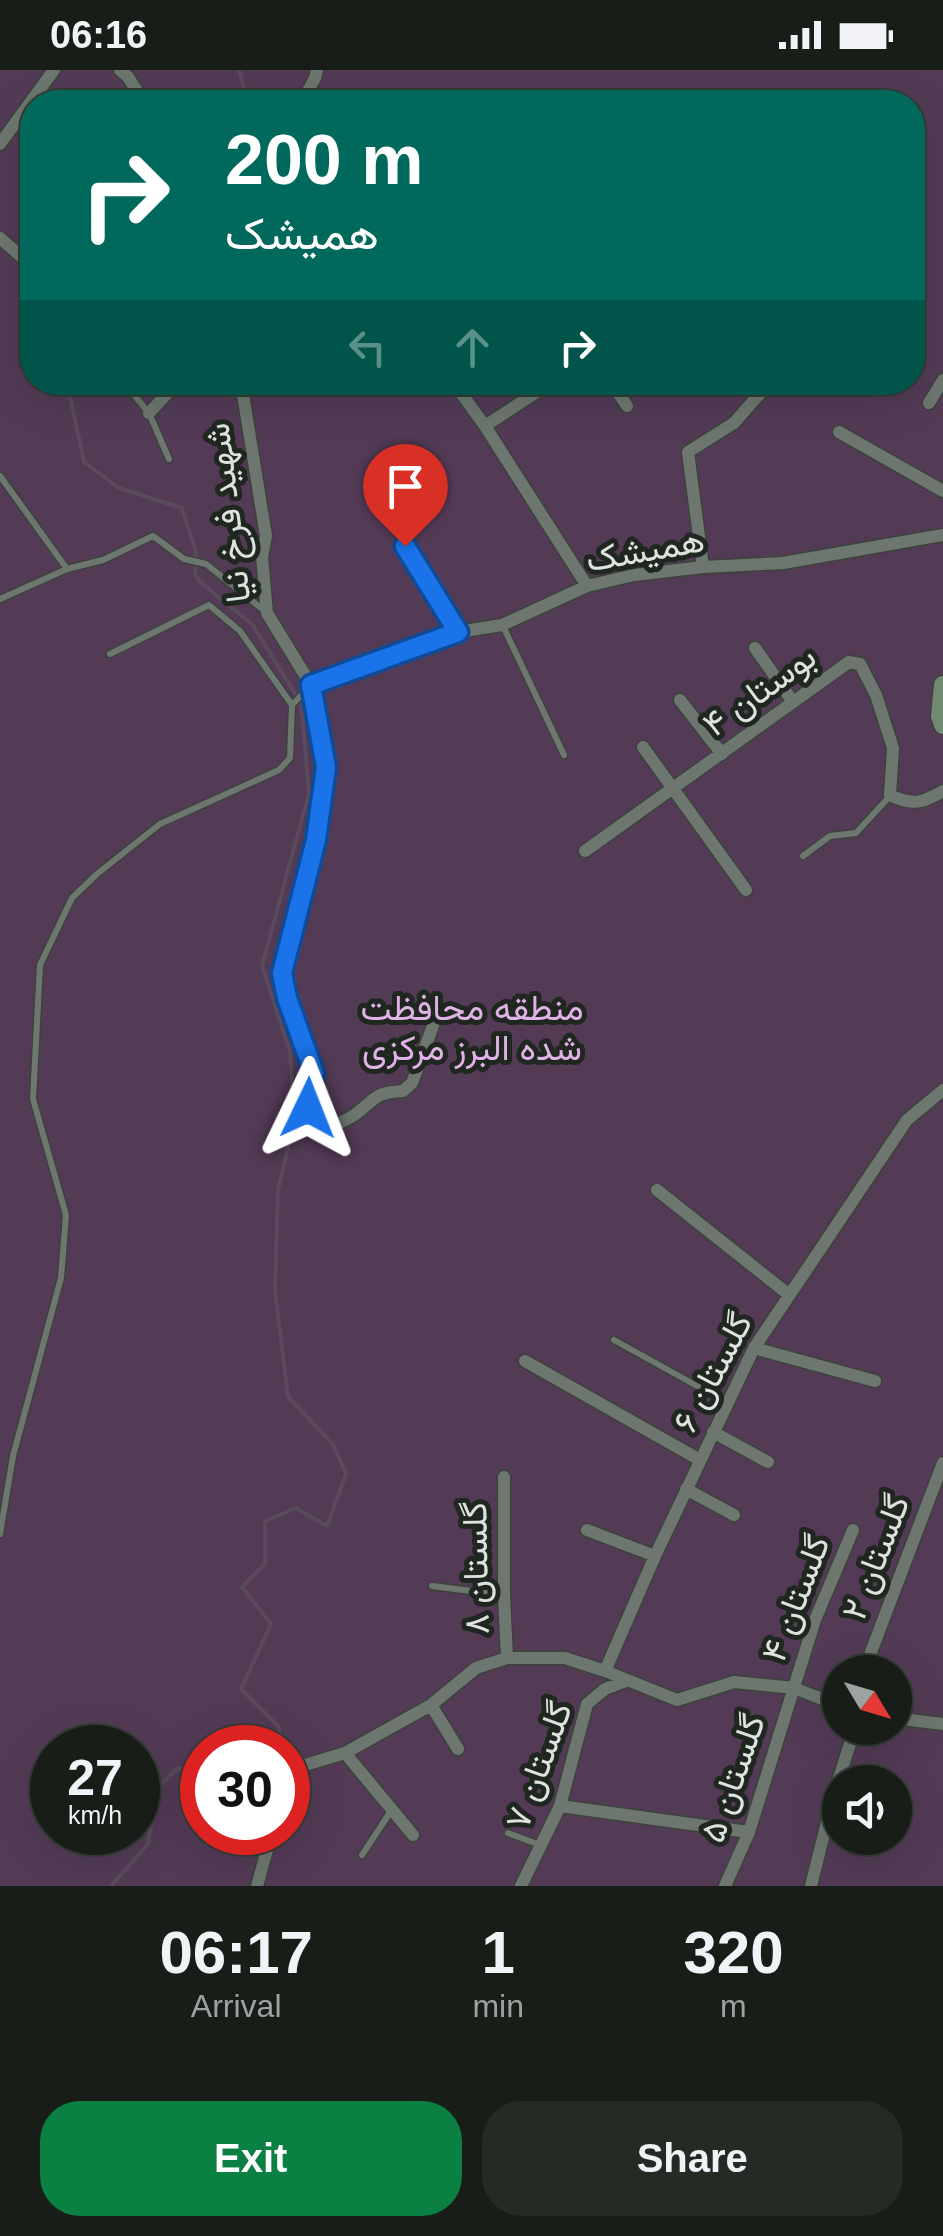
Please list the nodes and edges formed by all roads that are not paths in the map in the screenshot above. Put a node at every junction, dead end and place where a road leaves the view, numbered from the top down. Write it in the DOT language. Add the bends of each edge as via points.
graph roads {
  1 [pos="120,70"];
  2 [pos="136,90"];
  3 [pos="20,117"];
  4 [pos="0,144"];
  5 [pos="0,238"];
  6 [pos="20,256"];
  7 [pos="943,380"];
  8 [pos="134,395"];
  9 [pos="166,395"];
  10 [pos="243,395"];
  11 [pos="463,395"];
  12 [pos="532,395"];
  13 [pos="619,395"];
  14 [pos="759,395"];
  15 [pos="929,403"];
  16 [pos="626,406"];
  17 [pos="149,413"];
  18 [pos="486,426"];
  19 [pos="838,432"];
  20 [pos="169,459"];
  21 [pos="0,476"];
  22 [pos="943,490"];
  23 [pos="943,535"];
  24 [pos="405,546"];
  25 [pos="704,567"];
  26 [pos="67,568"];
  27 [pos="587,586"];
  28 [pos="0,599"];
  29 [pos="267,613"];
  30 [pos="502,625"];
  31 [pos="458,632"];
  32 [pos="755,648"];
  33 [pos="110,654"];
  34 [pos="943,684"];
  35 [pos="308,688"];
  36 [pos="680,700"];
  37 [pos="793,702"];
  38 [pos="292,706"];
  39 [pos="943,726"];
  40 [pos="643,747"];
  41 [pos="722,754"];
  42 [pos="564,755"];
  43 [pos="674,788"];
  44 [pos="943,790"];
  45 [pos="890,795"];
  46 [pos="585,850"];
  47 [pos="804,856"];
  48 [pos="746,890"];
  49 [pos="434,1023"];
  50 [pos="943,1090"];
  51 [pos="657,1190"];
  52 [pos="788,1294"];
  53 [pos="614,1340"];
  54 [pos="754,1348"];
  55 [pos="525,1362"];
  56 [pos="874,1380"];
  57 [pos="727,1402"];
  58 [pos="713,1432"];
  59 [pos="700,1460"];
  60 [pos="768,1462"];
  61 [pos="943,1463"];
  62 [pos="504,1477"];
  63 [pos="686,1489"];
  64 [pos="734,1515"];
  65 [pos="587,1530"];
  66 [pos="853,1530"];
  67 [pos="0,1534"];
  68 [pos="655,1556"];
  69 [pos="432,1586"];
  70 [pos="504,1595"];
  71 [pos="870,1655"];
  72 [pos="506,1658"];
  73 [pos="605,1671"];
  74 [pos="626,1681"];
  75 [pos="794,1688"];
  76 [pos="822,1699"];
  77 [pos="432,1705"];
  78 [pos="912,1720"];
  79 [pos="943,1724"];
  80 [pos="850,1745"];
  81 [pos="458,1748"];
  82 [pos="345,1753"];
  83 [pos="310,1764"];
  84 [pos="560,1806"];
  85 [pos="392,1810"];
  86 [pos="508,1832"];
  87 [pos="749,1832"];
  88 [pos="413,1835"];
  89 [pos="541,1845"];
  90 [pos="265,1855"];
  91 [pos="362,1855"];
  92 [pos="256,1886"];
  93 [pos="522,1886"];
  94 [pos="725,1886"];
  95 [pos="811,1886"];
  1 -- 2 [label="street"];
  3 -- 4 [label="street"];
  5 -- 6 [label="street"];
  7 -- 15 [label="street"];
  8 -- 17 [label="lane"];
  9 -- 17 [label="street"];
  10 -- 29 [label="street, شهید فرخ نیا" via="266,536"];
  11 -- 18 [label="street"];
  12 -- 18 [label="street"];
  13 -- 16 [label="street"];
  14 -- 25 [label="street" via="734,423 688,452"];
  17 -- 20 [label="lane"];
  18 -- 27 [label="street"];
  19 -- 22 [label="street"];
  21 -- 26 [label="lane"];
  23 -- 25 [label="street, همیشک" via="783,563"];
  24 -- 31 [label="street"];
  25 -- 27 [label="street, همیشک"];
  26 -- 28 [label="lane"];
  26 -- 29 [label="lane" via="153,536 184,559 206,564"];
  27 -- 30 [label="street, همیشک"];
  29 -- 35 [label="street, شهید فرخ نیا"];
  30 -- 31 [label="street, همیشک"];
  30 -- 42 [label="lane"];
  31 -- 35 [label="street, همیشک"];
  32 -- 37 [label="street"];
  33 -- 38 [label="lane" via="209,604 240,631"];
  34 -- 39 [label="street"];
  35 -- 38 [label="lane"];
  35 -- 49 [label="street" via="326,767 316,840 282,973 314,1073 308,1108 316,1122 333,1126 373,1097 403,1091"];
  36 -- 41 [label="street"];
  37 -- 41 [label="street, بوستان ۴"];
  37 -- 45 [label="street, بوستان ۴" via="849,662 860,664 893,748"];
  38 -- 67 [label="lane" via="290,758 279,770 160,824 97,874 72,898 40,964 32,1099 66,1215 61,1278 13,1456"];
  40 -- 43 [label="street"];
  41 -- 43 [label="street, بوستان ۴"];
  43 -- 46 [label="street, بوستان ۴"];
  43 -- 48 [label="street"];
  44 -- 45 [label="street" via="927,800"];
  45 -- 47 [label="lane" via="856,833 830,836"];
  50 -- 52 [label="street, گلستان ۶" via="907,1120"];
  51 -- 52 [label="street"];
  52 -- 54 [label="street, گلستان ۶"];
  53 -- 57 [label="lane"];
  54 -- 56 [label="street"];
  54 -- 57 [label="street, گلستان ۶"];
  55 -- 59 [label="street"];
  57 -- 58 [label="street, گلستان ۶"];
  58 -- 59 [label="street, گلستان ۶"];
  58 -- 60 [label="street"];
  59 -- 63 [label="street, گلستان ۶"];
  61 -- 71 [label="street, گلستان ۲"];
  62 -- 70 [label="street, گلستان ۸"];
  63 -- 64 [label="street"];
  63 -- 68 [label="street, گلستان ۶"];
  65 -- 68 [label="street"];
  66 -- 75 [label="street, گلستان ۴"];
  68 -- 73 [label="street, گلستان ۶"];
  69 -- 70 [label="lane"];
  70 -- 72 [label="street, گلستان ۸"];
  72 -- 73 [label="street" via="566,1658"];
  72 -- 77 [label="street" via="476,1668"];
  73 -- 74 [label="street"];
  74 -- 75 [label="street" via="677,1700 734,1682"];
  74 -- 84 [label="street, گلستان ۷" via="587,1704"];
  75 -- 76 [label="street"];
  75 -- 87 [label="street, گلستان ۵"];
  77 -- 81 [label="street"];
  77 -- 82 [label="street"];
  78 -- 79 [label="street"];
  80 -- 95 [label="street"];
  82 -- 83 [label="street"];
  82 -- 85 [label="street"];
  84 -- 87 [label="street"];
  84 -- 89 [label="street, گلستان ۷"];
  85 -- 88 [label="street"];
  85 -- 91 [label="lane"];
  86 -- 89 [label="lane"];
  87 -- 94 [label="street, گلستان ۵"];
  89 -- 93 [label="street, گلستان ۷"];
  90 -- 92 [label="street"];
}
